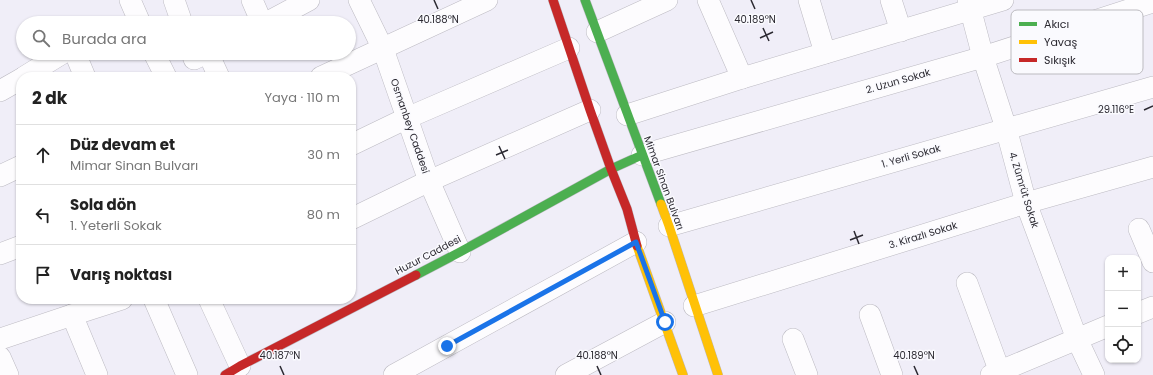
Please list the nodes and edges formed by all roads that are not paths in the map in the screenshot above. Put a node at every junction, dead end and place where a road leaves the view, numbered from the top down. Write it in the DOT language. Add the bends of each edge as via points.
graph roads {
  1 [pos="130,0"];
  2 [pos="174,0"];
  3 [pos="252,0"];
  4 [pos="309,0"];
  5 [pos="359,0"];
  6 [pos="487,0"];
  7 [pos="553,0"];
  8 [pos="585,0"];
  9 [pos="667,0"];
  10 [pos="708,0"];
  11 [pos="809,0"];
  12 [pos="891,0"];
  13 [pos="1003,0"];
  14 [pos="1153,2"];
  15 [pos="969,5"];
  16 [pos="1128,10"];
  17 [pos="137,16"];
  18 [pos="180,16"];
  19 [pos="259,16"];
  20 [pos="279,16"];
  21 [pos="900,31"];
  22 [pos="597,32"];
  23 [pos="574,47"];
  24 [pos="1011,48"];
  25 [pos="383,49"];
  26 [pos="825,54"];
  27 [pos="983,57"];
  28 [pos="52,60"];
  29 [pos="78,60"];
  30 [pos="158,60"];
  31 [pos="205,60"];
  32 [pos="32,72"];
  33 [pos="83,72"];
  34 [pos="164,72"];
  35 [pos="215,72"];
  36 [pos="332,72"];
  37 [pos="742,78"];
  38 [pos="16,82"];
  39 [pos="1153,87"];
  40 [pos="0,91"];
  41 [pos="590,110"];
  42 [pos="407,118"];
  43 [pos="627,124"];
  44 [pos="1006,128"];
  45 [pos="356,143"];
  46 [pos="642,155"];
  47 [pos="1153,167"];
  48 [pos="16,168"];
  49 [pos="611,168"];
  50 [pos="0,176"];
  51 [pos="429,181"];
  52 [pos="626,183"];
  53 [pos="1026,203"];
  54 [pos="627,209"];
  55 [pos="356,217"];
  56 [pos="669,226"];
  57 [pos="1139,229"];
  58 [pos="636,242"];
  59 [pos="16,248"];
  60 [pos="460,252"];
  61 [pos="0,254"];
  62 [pos="1153,262"];
  63 [pos="967,283"];
  64 [pos="681,288"];
  65 [pos="106,304"];
  66 [pos="156,304"];
  67 [pos="211,304"];
  68 [pos="694,306"];
  69 [pos="1153,307"];
  70 [pos="1141,313"];
  71 [pos="72,315"];
  72 [pos="870,315"];
  73 [pos="665,322"];
  74 [pos="1105,327"];
  75 [pos="1077,338"];
  76 [pos="0,339"];
  77 [pos="793,339"];
  78 [pos="0,357"];
  79 [pos="232,370"];
  80 [pos="997,374"];
  81 [pos="8,375"];
  82 [pos="97,375"];
  83 [pos="188,375"];
  84 [pos="394,375"];
  85 [pos="566,375"];
  86 [pos="683,375"];
  87 [pos="718,375"];
  88 [pos="807,375"];
  89 [pos="892,375"];
  90 [pos="1094,375"];
  1 -- 17 [label="street"];
  2 -- 18 [label="street"];
  3 -- 19 [label="street"];
  4 -- 20 [label="street"];
  5 -- 25 [label="street, Osmanbey Caddesi"];
  6 -- 25 [label="street"];
  7 -- 23 [label="main road"];
  8 -- 22 [label="main road, Mimar Sinan Bulvarı"];
  9 -- 22 [label="street"];
  10 -- 37 [label="street"];
  11 -- 26 [label="street"];
  12 -- 21 [label="street"];
  13 -- 15 [label="street"];
  14 -- 16 [label="street, 2. Uzun Sokak"];
  15 -- 21 [label="street"];
  15 -- 27 [label="street, 4. Zümrüt Sokak"];
  21 -- 26 [label="street"];
  22 -- 43 [label="main road, Mimar Sinan Bulvarı"];
  23 -- 41 [label="main road"];
  23 -- 42 [label="street"];
  24 -- 27 [label="street, 2. Uzun Sokak"];
  25 -- 36 [label="street"];
  25 -- 42 [label="street, Osmanbey Caddesi"];
  26 -- 37 [label="street"];
  27 -- 44 [label="street, 4. Zümrüt Sokak"];
  27 -- 46 [label="street, 2. Uzun Sokak"];
  28 -- 32 [label="street"];
  29 -- 33 [label="street"];
  30 -- 34 [label="street"];
  31 -- 35 [label="street"];
  37 -- 43 [label="street"];
  38 -- 40 [label="street"];
  39 -- 44 [label="street, 1. Yerli Sokak"];
  41 -- 49 [label="main road"];
  41 -- 51 [label="street"];
  42 -- 45 [label="street"];
  42 -- 51 [label="street, Osmanbey Caddesi"];
  43 -- 46 [label="main road, Mimar Sinan Bulvarı"];
  44 -- 53 [label="street, 4. Zümrüt Sokak"];
  44 -- 56 [label="street, 1. Yerli Sokak"];
  46 -- 49 [label="main road, Huzur Caddesi"];
  46 -- 56 [label="main road, Mimar Sinan Bulvarı"];
  47 -- 53 [label="street, 3. Kirazlı Sokak"];
  48 -- 50 [label="street"];
  49 -- 54 [label="main road"];
  49 -- 60 [label="main road, Huzur Caddesi"];
  51 -- 55 [label="street"];
  51 -- 60 [label="street, Osmanbey Caddesi"];
  52 -- 54 [label="main road" via="623,186"];
  53 -- 68 [label="street, 3. Kirazlı Sokak"];
  53 -- 75 [label="street, 4. Zümrüt Sokak"];
  54 -- 58 [label="main road"];
  56 -- 68 [label="main road, Mimar Sinan Bulvarı"];
  57 -- 62 [label="street"];
  58 -- 73 [label="main road"];
  58 -- 84 [label="street"];
  59 -- 61 [label="street"];
  60 -- 79 [label="main road, Huzur Caddesi"];
  63 -- 80 [label="street"];
  64 -- 68 [label="main road"];
  65 -- 71 [label="street"];
  66 -- 83 [label="street"];
  67 -- 79 [label="street"];
  68 -- 87 [label="main road, Mimar Sinan Bulvarı"];
  69 -- 70 [label="street"];
  71 -- 76 [label="street"];
  71 -- 82 [label="street"];
  72 -- 89 [label="street"];
  73 -- 85 [label="street"];
  73 -- 86 [label="main road"];
  74 -- 75 [label="street"];
  75 -- 80 [label="street"];
  75 -- 90 [label="street, 4. Zümrüt Sokak"];
  77 -- 88 [label="street"];
  78 -- 81 [label="street"];
}
